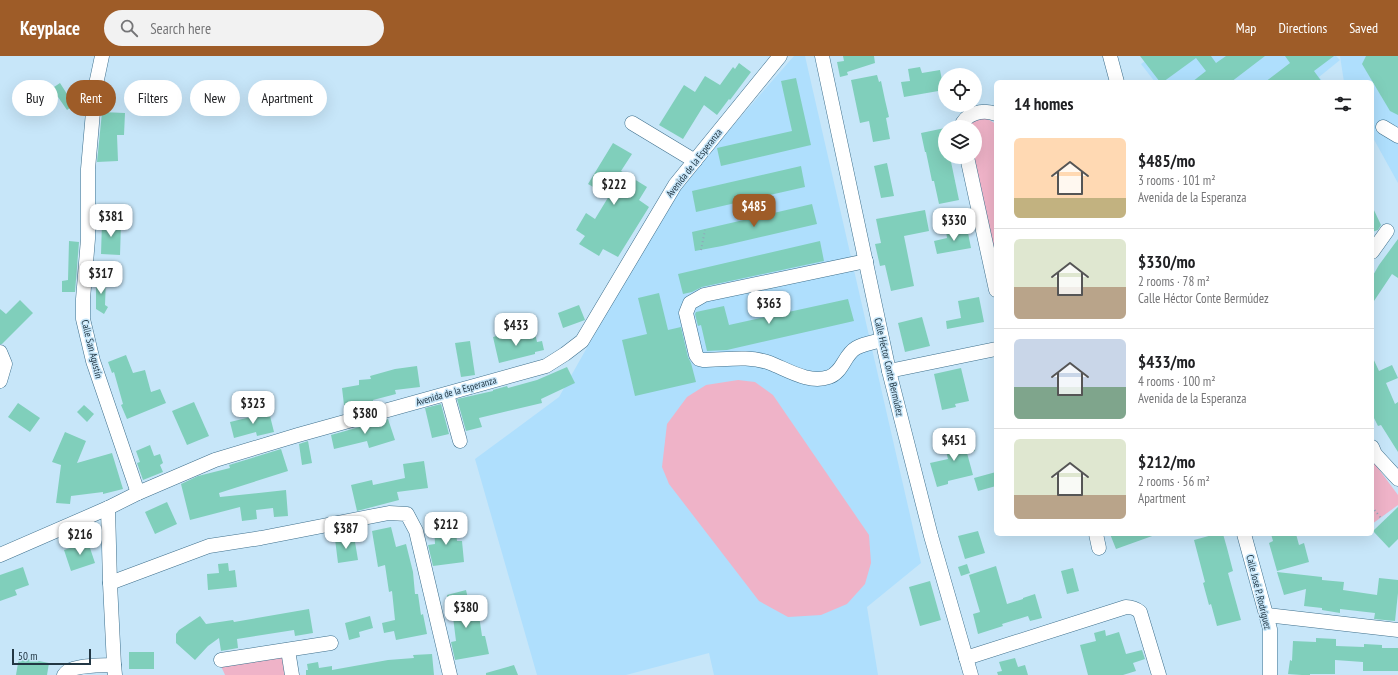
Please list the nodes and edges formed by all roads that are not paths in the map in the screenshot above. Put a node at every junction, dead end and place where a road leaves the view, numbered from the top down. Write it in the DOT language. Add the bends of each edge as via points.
graph roads {
  1 [pos="102,56"];
  2 [pos="780,56"];
  3 [pos="822,56"];
  4 [pos="1110,56"];
  5 [pos="1116,80"];
  6 [pos="994,114"];
  7 [pos="964,120"];
  8 [pos="632,123"];
  9 [pos="1383,127"];
  10 [pos="1398,136"];
  11 [pos="694,161"];
  12 [pos="969,164"];
  13 [pos="1387,232"];
  14 [pos="1374,249"];
  15 [pos="866,261"];
  16 [pos="994,281"];
  17 [pos="882,340"];
  18 [pos="994,349"];
  19 [pos="0,352"];
  20 [pos="889,371"];
  21 [pos="0,381"];
  22 [pos="447,394"];
  23 [pos="460,441"];
  24 [pos="1374,452"];
  25 [pos="1398,479"];
  26 [pos="138,493"];
  27 [pos="108,508"];
  28 [pos="1097,536"];
  29 [pos="1245,536"];
  30 [pos="1100,548"];
  31 [pos="0,555"];
  32 [pos="110,583"];
  33 [pos="1267,615"];
  34 [pos="1398,630"];
  35 [pos="331,643"];
  36 [pos="288,650"];
  37 [pos="966,658"];
  38 [pos="221,660"];
  39 [pos="115,670"];
  40 [pos="64,675"];
  41 [pos="292,675"];
  42 [pos="450,675"];
  43 [pos="971,675"];
  44 [pos="1159,675"];
  45 [pos="1270,675"];
  1 -- 26 [label="street, Calle San Agustín" via="95,89 88,168 88,239 83,320 93,361"];
  2 -- 11 [label="street, Avenida de la Esperanza"];
  3 -- 15 [label="street, Calle Héctor Conte Bermúdez"];
  4 -- 5 [label="street"];
  6 -- 7 [label="street" via="984,112 970,115"];
  8 -- 11 [label="street"];
  9 -- 10 [label="street"];
  11 -- 22 [label="street, Avenida de la Esperanza" via="675,185 582,341 546,366"];
  12 -- 16 [label="street"];
  13 -- 14 [label="street"];
  15 -- 17 [label="street, Calle Héctor Conte Bermúdez"];
  15 -- 17 [label="street" via="704,295 690,303 686,313 698,359 746,359 768,362 812,378 830,377 856,348"];
  17 -- 20 [label="street, Calle Héctor Conte Bermúdez"];
  18 -- 20 [label="street"];
  19 -- 21 [label="street" via="5,364"];
  20 -- 37 [label="street, Calle Héctor Conte Bermúdez" via="931,536"];
  22 -- 23 [label="street"];
  22 -- 26 [label="street, Avenida de la Esperanza" via="215,460"];
  24 -- 25 [label="street"];
  26 -- 27 [label="street, Avenida de la Esperanza"];
  27 -- 31 [label="street, Avenida de la Esperanza"];
  27 -- 32 [label="street"];
  28 -- 30 [label="street"];
  29 -- 33 [label="street, Calle José P. Rodríguez"];
  32 -- 39 [label="street"];
  32 -- 42 [label="street" via="209,546 389,513 407,514 416,531"];
  33 -- 34 [label="street"];
  33 -- 45 [label="street, Calle José P. Rodríguez" via="1270,629"];
  35 -- 36 [label="street"];
  36 -- 38 [label="street"];
  36 -- 41 [label="street"];
  37 -- 43 [label="street, Calle Héctor Conte Bermúdez"];
  37 -- 44 [label="street" via="1130,607 1140,612"];
  39 -- 40 [label="street" via="77,667"];
}
